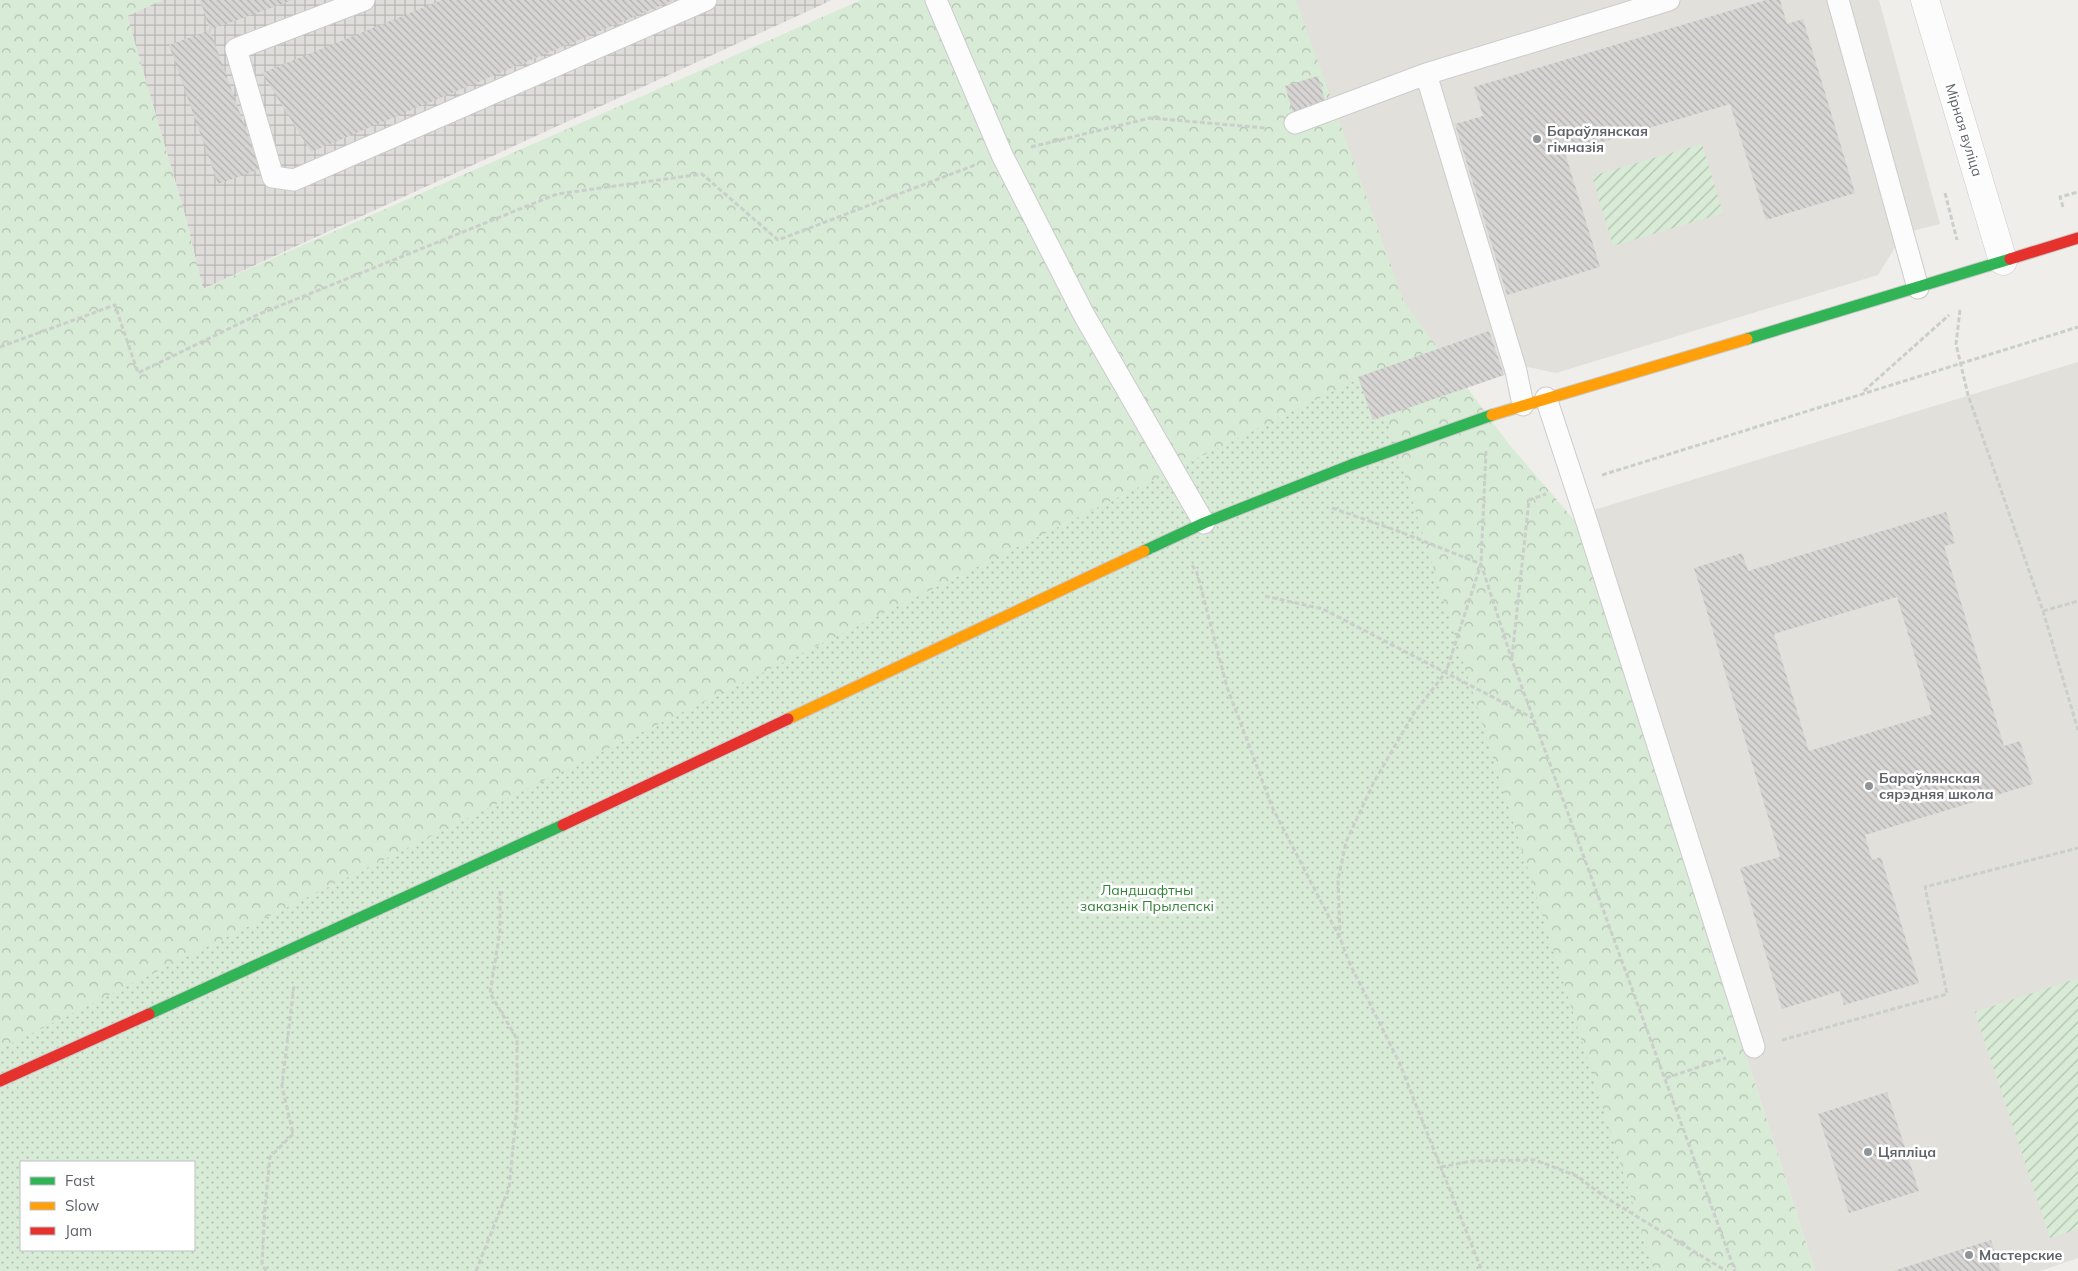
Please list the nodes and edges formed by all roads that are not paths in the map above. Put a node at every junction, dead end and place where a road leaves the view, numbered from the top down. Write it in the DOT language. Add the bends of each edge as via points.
graph roads {
  1 [pos="364,0"];
  2 [pos="706,0"];
  3 [pos="936,0"];
  4 [pos="1669,0"];
  5 [pos="1838,0"];
  6 [pos="1925,0"];
  7 [pos="1426,74"];
  8 [pos="1296,123"];
  9 [pos="2078,238"];
  10 [pos="2003,261"];
  11 [pos="1918,288"];
  12 [pos="1546,398"];
  13 [pos="1523,405"];
  14 [pos="1204,523"];
  15 [pos="1754,1047"];
  16 [pos="0,1081"];
  1 -- 2 [label="lane" via="236,49 273,177 294,180"];
  3 -- 14 [label="lane" via="1002,155 1084,315"];
  4 -- 7 [label="lane"];
  5 -- 11 [label="lane"];
  6 -- 10 [label="street, Мірная вуліца"];
  7 -- 8 [label="lane"];
  7 -- 13 [label="lane" via="1516,371"];
  9 -- 10 [label="street"];
  10 -- 11 [label="street"];
  11 -- 12 [label="street"];
  12 -- 13 [label="street"];
  12 -- 15 [label="lane"];
  13 -- 14 [label="street" via="1351,465"];
  14 -- 16 [label="street" via="508,851"];
}
